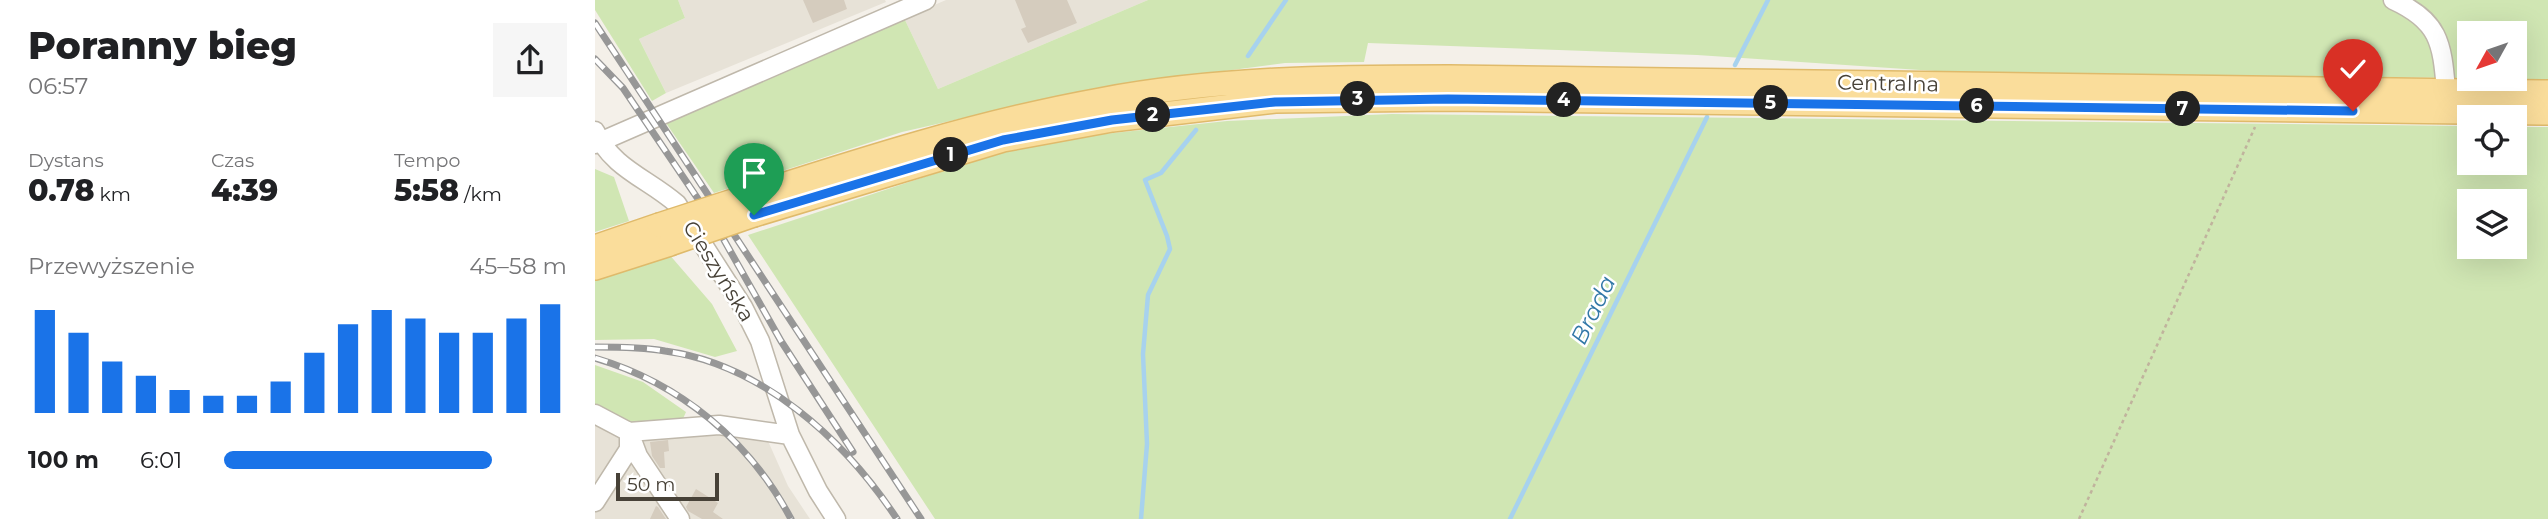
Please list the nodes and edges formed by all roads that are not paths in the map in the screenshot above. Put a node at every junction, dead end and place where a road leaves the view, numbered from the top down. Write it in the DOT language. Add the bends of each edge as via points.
graph roads {
  1 [pos="926,0"];
  2 [pos="2393,0"];
  3 [pos="2446,90"];
  4 [pos="2548,92"];
  5 [pos="2548,113"];
  6 [pos="597,139"];
  7 [pos="748,207"];
  8 [pos="665,234"];
  9 [pos="595,247"];
  10 [pos="595,268"];
  11 [pos="595,414"];
  12 [pos="629,432"];
  13 [pos="790,435"];
  14 [pos="595,502"];
  15 [pos="680,519"];
  16 [pos="836,519"];
  1 -- 6 [label="street, Cieszyńska"];
  2 -- 3 [label="street" via="2429,22 2444,61"];
  3 -- 4 [label="main road, Centralna"];
  3 -- 7 [label="main road, Centralna" via="1355,77 1280,80 1102,99 1000,121 909,146"];
  5 -- 7 [label="main road, Centralna" via="1342,99 1275,102 1112,120 1003,140"];
  6 -- 13 [label="street, Cieszyńska" via="622,167 662,191 683,213 760,341"];
  7 -- 8 [label="main road, bridge"];
  8 -- 9 [label="main road"];
  8 -- 10 [label="main road"];
  11 -- 12 [label="street"];
  12 -- 13 [label="street" via="719,425"];
  12 -- 14 [label="street" via="629,449"];
  12 -- 15 [label="street" via="638,456"];
  13 -- 16 [label="street, Cieszyńska"];
}
